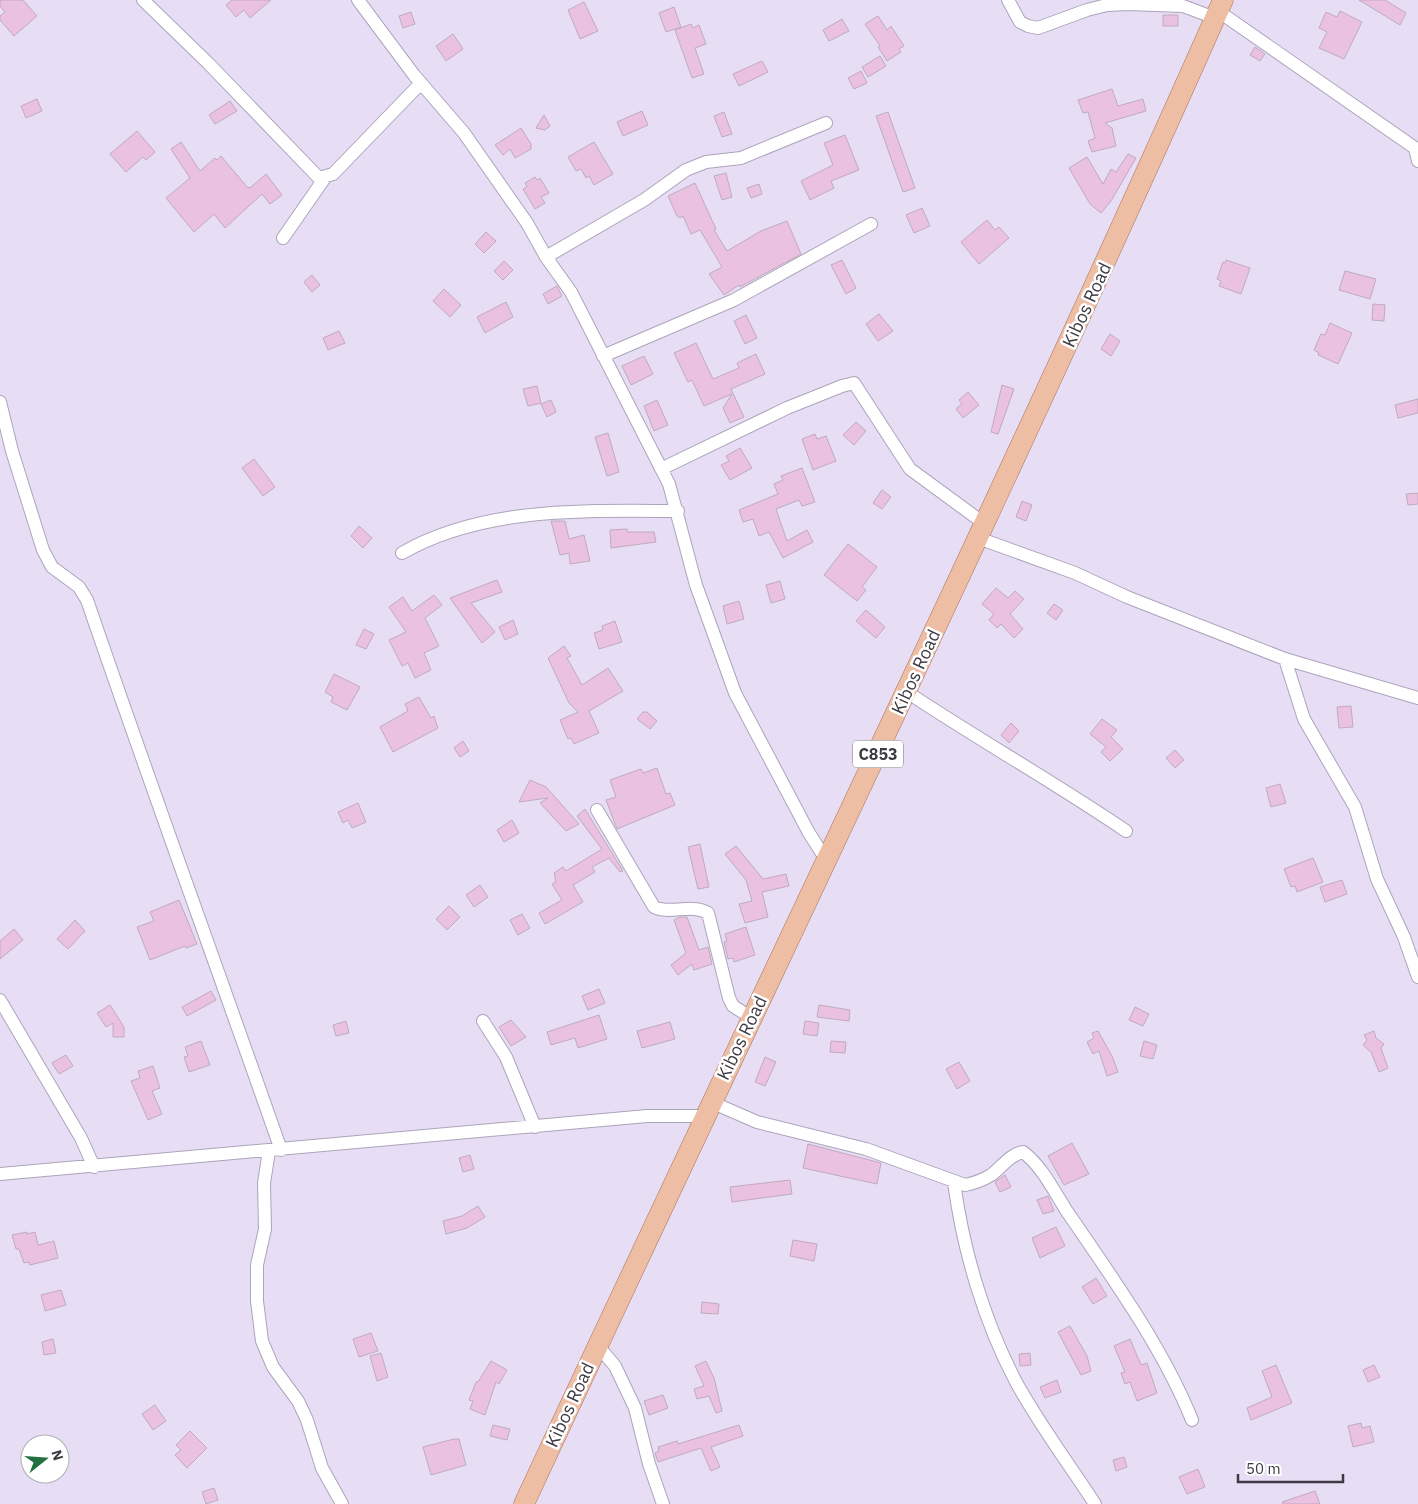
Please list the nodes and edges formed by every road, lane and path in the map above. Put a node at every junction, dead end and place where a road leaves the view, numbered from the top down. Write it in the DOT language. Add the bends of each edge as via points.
graph roads {
  1 [pos="142,0"];
  2 [pos="358,0"];
  3 [pos="1008,0"];
  4 [pos="1219,10"];
  5 [pos="421,83"];
  6 [pos="826,123"];
  7 [pos="1416,147"];
  8 [pos="1418,161"];
  9 [pos="324,179"];
  10 [pos="871,224"];
  11 [pos="283,238"];
  12 [pos="546,257"];
  13 [pos="603,356"];
  14 [pos="0,402"];
  15 [pos="661,469"];
  16 [pos="678,511"];
  17 [pos="982,531"];
  18 [pos="402,553"];
  19 [pos="1285,659"];
  20 [pos="906,692"];
  21 [pos="1418,698"];
  22 [pos="597,810"];
  23 [pos="1126,832"];
  24 [pos="827,861"];
  25 [pos="1418,977"];
  26 [pos="0,1000"];
  27 [pos="752,1018"];
  28 [pos="484,1021"];
  29 [pos="708,1109"];
  30 [pos="536,1127"];
  31 [pos="275,1151"];
  32 [pos="94,1166"];
  33 [pos="0,1174"];
  34 [pos="954,1182"];
  35 [pos="598,1346"];
  36 [pos="1192,1420"];
  37 [pos="342,1504"];
  38 [pos="524,1504"];
  39 [pos="663,1504"];
  40 [pos="1095,1504"];
  1 -- 9 [label="street" via="208,62 315,176"];
  2 -- 5 [label="street"];
  3 -- 4 [label="street" via="1020,22 1038,28 1107,6 1176,5"];
  4 -- 7 [label="street"];
  4 -- 17 [label="main road, Kibos Road / C853"];
  5 -- 9 [label="street" via="334,174"];
  5 -- 12 [label="street" via="464,133 527,223"];
  6 -- 12 [label="street" via="741,158 706,162 686,170 644,200"];
  7 -- 8 [label="street"];
  9 -- 11 [label="street"];
  10 -- 13 [label="street" via="734,300"];
  12 -- 13 [label="street" via="570,292"];
  13 -- 15 [label="street"];
  14 -- 31 [label="street" via="43,550 52,567 79,587 87,600 158,808 216,963"];
  15 -- 16 [label="street"];
  15 -- 17 [label="street" via="787,408 854,384 910,469"];
  16 -- 18 [label="street" via="552,512 474,524 426,539"];
  16 -- 24 [label="street" via="696,585 735,693 804,825"];
  17 -- 19 [label="street" via="1127,597"];
  17 -- 20 [label="main road, Kibos Road / C853"];
  19 -- 21 [label="street"];
  19 -- 25 [label="street" via="1304,720 1355,807 1377,879"];
  20 -- 23 [label="street" via="1066,790"];
  20 -- 24 [label="main road, Kibos Road / C853"];
  22 -- 27 [label="street" via="654,907 663,910 691,908 708,913 729,998 733,1006"];
  24 -- 27 [label="main road, Kibos Road / C853"];
  26 -- 32 [label="street"];
  27 -- 29 [label="main road, Kibos Road / C853"];
  28 -- 30 [label="street" via="506,1057"];
  29 -- 30 [label="street"];
  29 -- 34 [label="street" via="866,1149"];
  29 -- 35 [label="main road, Kibos Road / C853"];
  30 -- 31 [label="street"];
  31 -- 32 [label="street"];
  31 -- 37 [label="street" via="264,1183 265,1229 257,1265 262,1341 273,1367 298,1401 322,1468"];
  32 -- 33 [label="street"];
  34 -- 36 [label="street" via="965,1185 977,1182 991,1175 1017,1153 1029,1156 1108,1271 1166,1366"];
  34 -- 40 [label="street" via="959,1222 991,1324 1016,1381"];
  35 -- 38 [label="main road, Kibos Road / C853"];
  35 -- 39 [label="street" via="615,1366 635,1408"];
}
